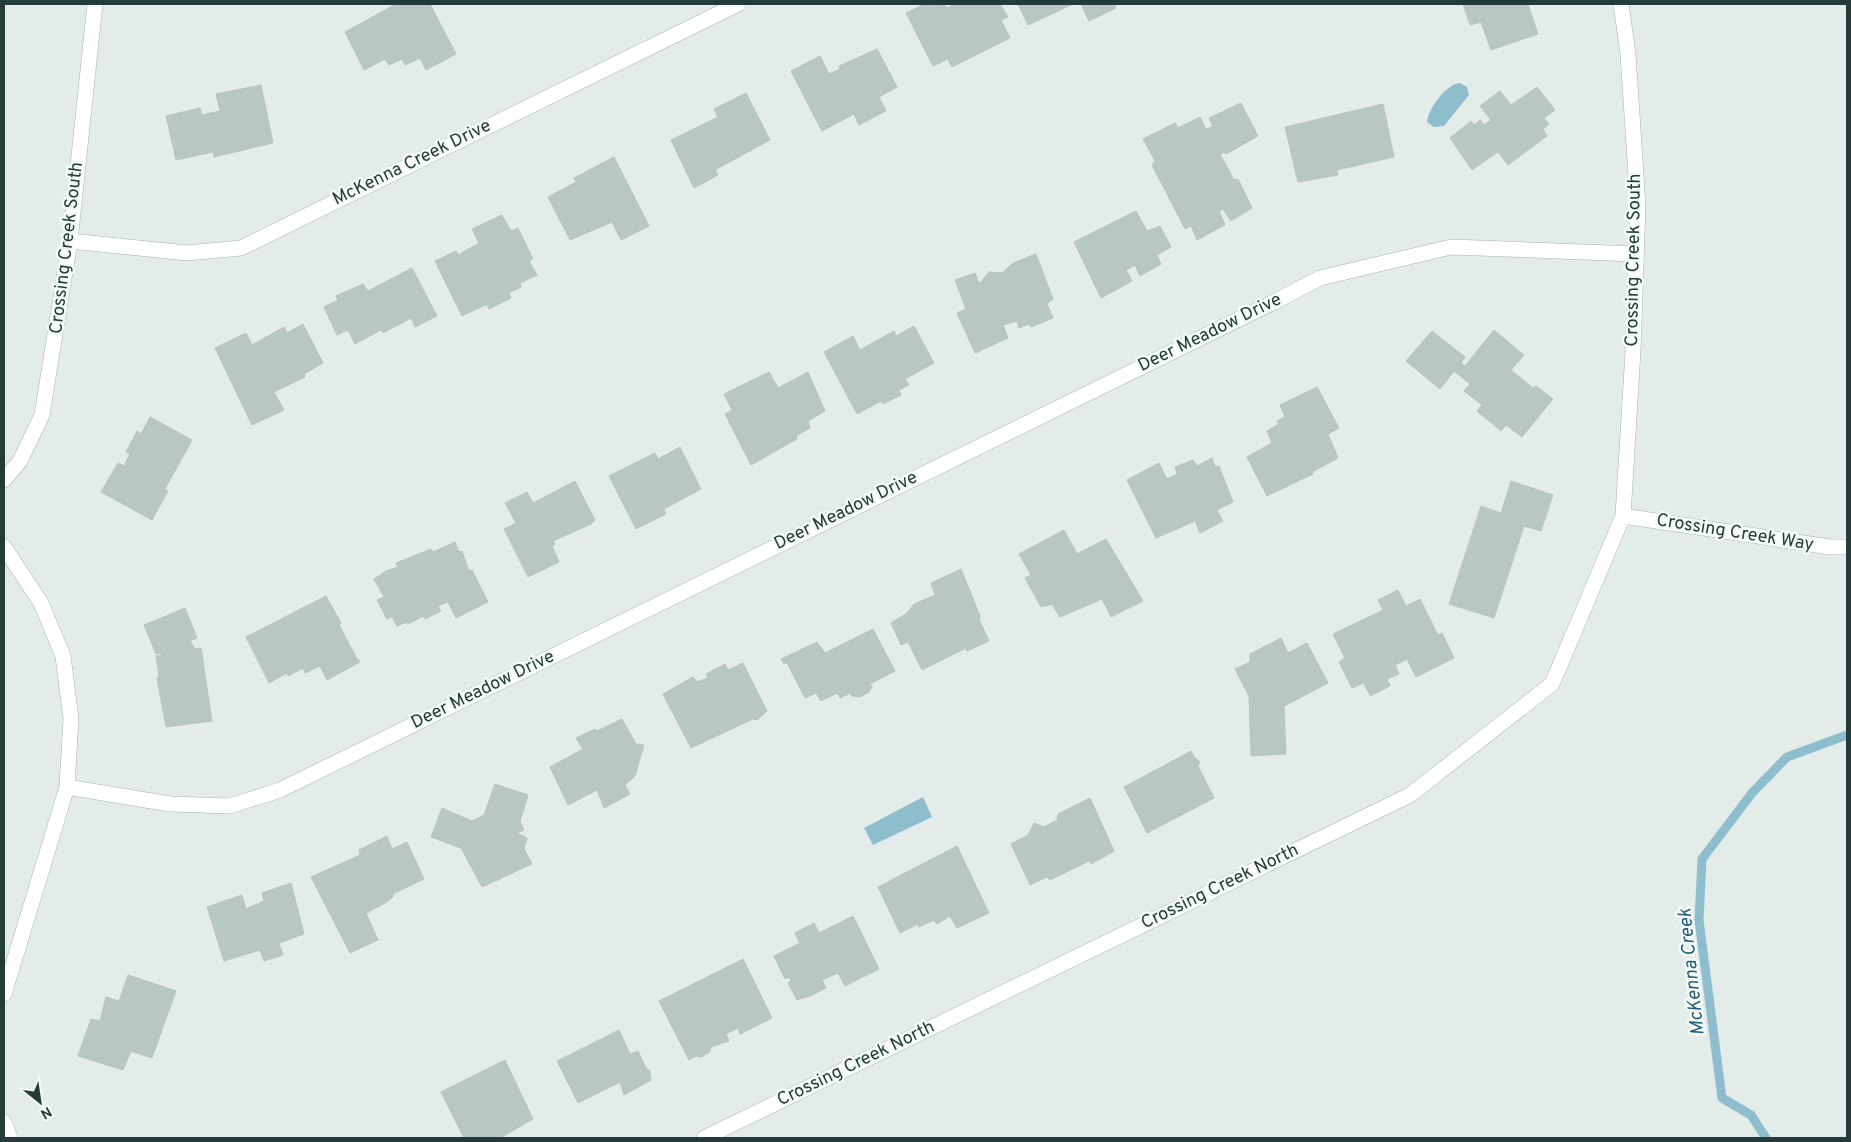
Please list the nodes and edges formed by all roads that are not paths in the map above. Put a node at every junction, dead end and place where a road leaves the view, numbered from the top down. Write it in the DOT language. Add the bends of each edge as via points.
graph roads {
  1 [pos="95,4"];
  2 [pos="738,4"];
  3 [pos="1621,4"];
  4 [pos="70,241"];
  5 [pos="1636,254"];
  6 [pos="4,480"];
  7 [pos="1623,516"];
  8 [pos="4,547"];
  9 [pos="1847,547"];
  10 [pos="67,787"];
  11 [pos="4,994"];
  12 [pos="4,1122"];
  13 [pos="10,1138"];
  14 [pos="704,1138"];
  1 -- 4 [label="street, Crossing Creek South"];
  2 -- 4 [label="street, McKenna Creek Drive" via="242,248 187,253"];
  3 -- 5 [label="street, Crossing Creek South" via="1628,54 1638,206"];
  4 -- 6 [label="street, Crossing Creek South" via="42,415 20,461"];
  5 -- 7 [label="street, Crossing Creek South"];
  5 -- 10 [label="street, Deer Meadow Drive" via="1451,247 1320,278 280,790 230,806 170,804"];
  7 -- 9 [label="street, Crossing Creek Way"];
  7 -- 14 [label="street, Crossing Creek North" via="1552,684 1410,795"];
  8 -- 10 [label="street" via="41,603 62,656 70,719"];
  10 -- 11 [label="street"];
  12 -- 13 [label="street"];
}
